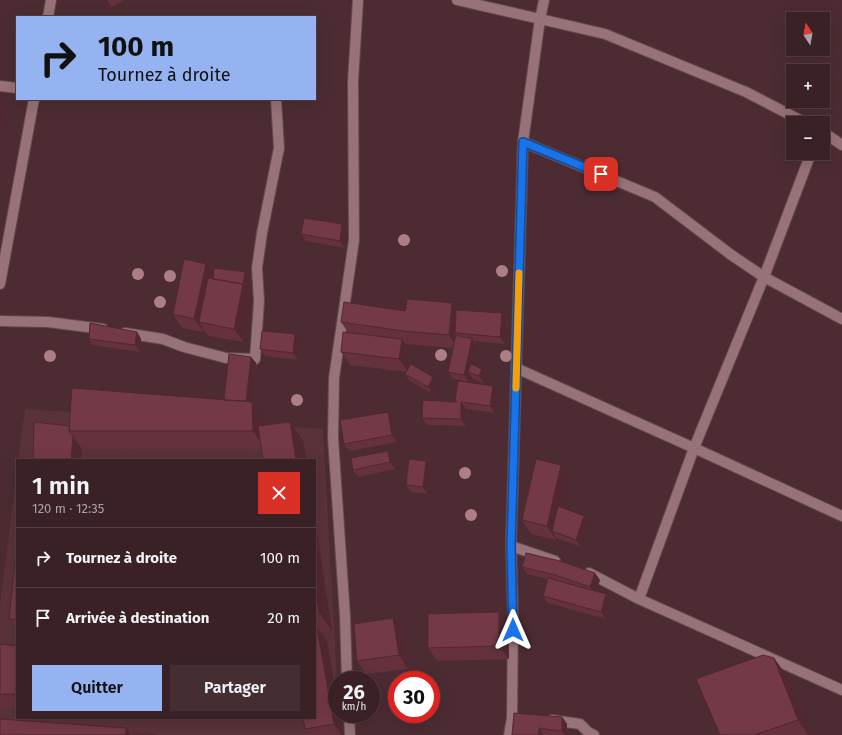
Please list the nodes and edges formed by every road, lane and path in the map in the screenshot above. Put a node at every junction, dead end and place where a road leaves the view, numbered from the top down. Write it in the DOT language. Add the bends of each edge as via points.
graph roads {
  1 [pos="51,0"];
  2 [pos="358,0"];
  3 [pos="457,0"];
  4 [pos="544,0"];
  5 [pos="48,16"];
  6 [pos="540,19"];
  7 [pos="0,86"];
  8 [pos="16,88"];
  9 [pos="34,100"];
  10 [pos="276,100"];
  11 [pos="792,116"];
  12 [pos="830,137"];
  13 [pos="523,142"];
  14 [pos="842,145"];
  15 [pos="808,160"];
  16 [pos="1,266"];
  17 [pos="764,277"];
  18 [pos="0,284"];
  19 [pos="842,320"];
  20 [pos="0,321"];
  21 [pos="516,368"];
  22 [pos="694,448"];
  23 [pos="842,516"];
  24 [pos="511,546"];
  25 [pos="561,563"];
  26 [pos="583,570"];
  27 [pos="639,599"];
  28 [pos="346,671"];
  29 [pos="842,690"];
  30 [pos="512,718"];
  31 [pos="525,718"];
  32 [pos="545,719"];
  33 [pos="349,723"];
  34 [pos="350,735"];
  35 [pos="509,735"];
  36 [pos="594,735"];
  1 -- 5 [label="street"];
  2 -- 28 [label="street" via="353,81 354,240 334,378 333,438"];
  3 -- 6 [label="street"];
  4 -- 6 [label="street"];
  6 -- 11 [label="street" via="605,34 746,92"];
  6 -- 13 [label="street"];
  7 -- 8 [label="street"];
  9 -- 16 [label="street"];
  10 -- 20 [label="street" via="279,148 257,268 259,301 256,359 226,358 163,339 79,325"];
  12 -- 14 [label="street"];
  13 -- 17 [label="street" via="655,197"];
  13 -- 21 [label="street"];
  15 -- 17 [label="street"];
  16 -- 18 [label="street"];
  17 -- 19 [label="street"];
  17 -- 22 [label="street"];
  21 -- 22 [label="street"];
  21 -- 24 [label="street"];
  22 -- 23 [label="street"];
  22 -- 27 [label="street"];
  24 -- 25 [label="street"];
  24 -- 30 [label="street"];
  26 -- 27 [label="street"];
  27 -- 29 [label="street"];
  30 -- 31 [label="street"];
  30 -- 35 [label="street"];
  32 -- 36 [label="street" via="580,724"];
  33 -- 34 [label="street"];
}
